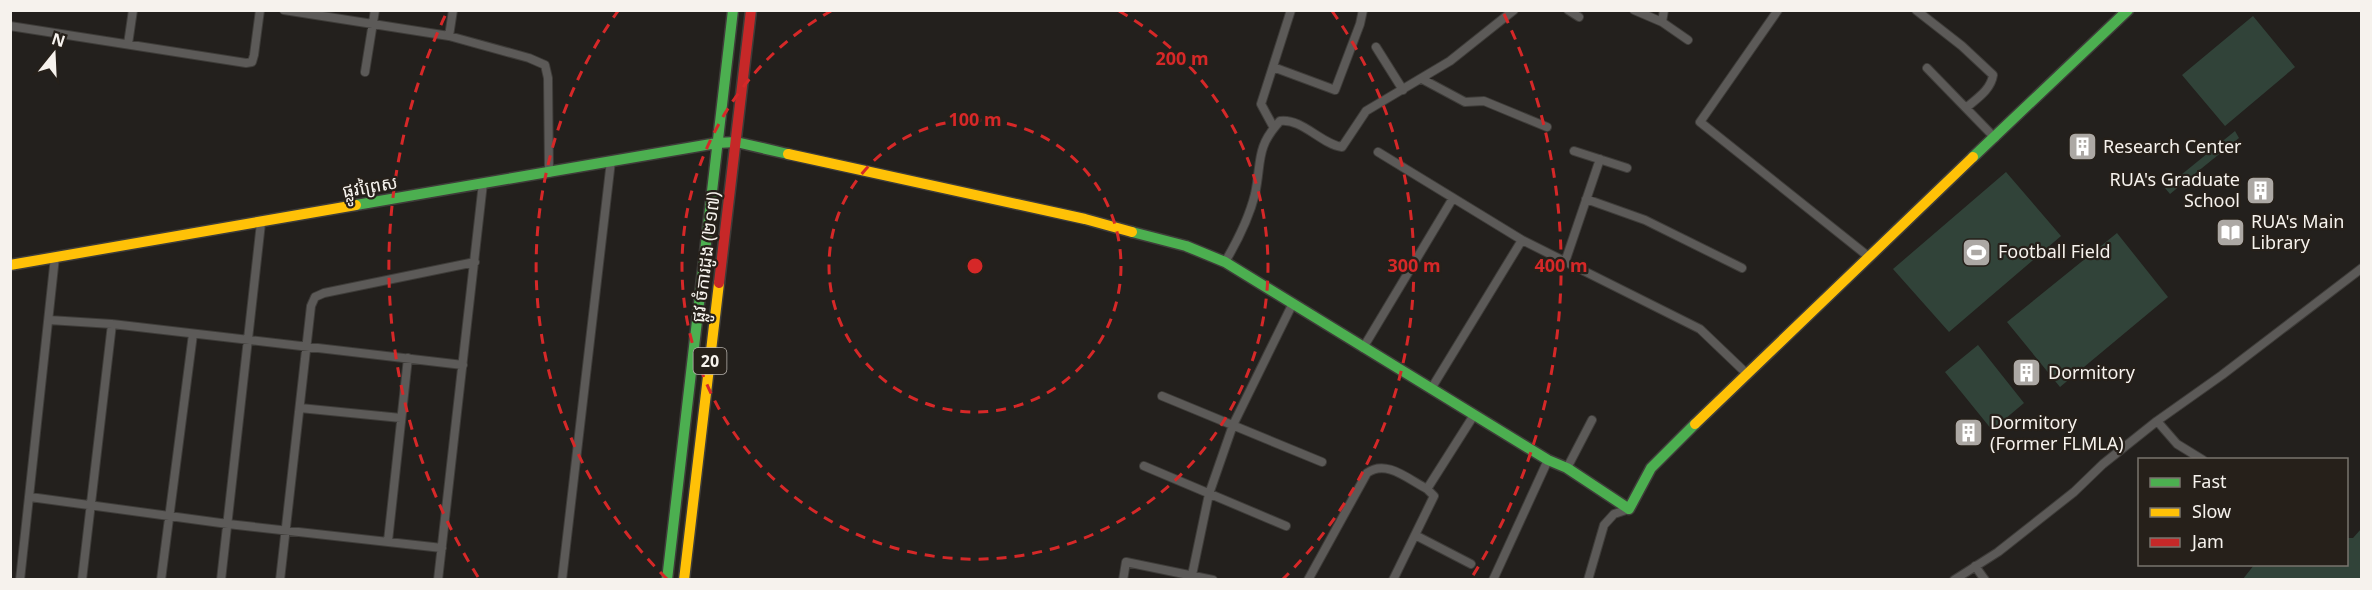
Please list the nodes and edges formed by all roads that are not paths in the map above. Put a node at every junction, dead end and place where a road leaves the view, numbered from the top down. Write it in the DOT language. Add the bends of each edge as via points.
graph roads {
  1 [pos="134,10"];
  2 [pos="260,10"];
  3 [pos="284,10"];
  4 [pos="375,10"];
  5 [pos="453,10"];
  6 [pos="732,10"];
  7 [pos="752,10"];
  8 [pos="1291,10"];
  9 [pos="1363,10"];
  10 [pos="1514,10"];
  11 [pos="1568,10"];
  12 [pos="1634,10"];
  13 [pos="1664,10"];
  14 [pos="1778,10"];
  15 [pos="1916,10"];
  16 [pos="306,13"];
  17 [pos="2121,13"];
  18 [pos="1579,17"];
  19 [pos="1662,22"];
  20 [pos="10,26"];
  21 [pos="373,26"];
  22 [pos="449,36"];
  23 [pos="1688,40"];
  24 [pos="128,44"];
  25 [pos="1376,47"];
  26 [pos="1273,67"];
  27 [pos="1927,68"];
  28 [pos="364,72"];
  29 [pos="1422,79"];
  30 [pos="1404,90"];
  31 [pos="1966,108"];
  32 [pos="1547,127"];
  33 [pos="1274,128"];
  34 [pos="1995,138"];
  35 [pos="736,142"];
  36 [pos="717,143"];
  37 [pos="1574,151"];
  38 [pos="1378,152"];
  39 [pos="1600,159"];
  40 [pos="611,161"];
  41 [pos="1627,168"];
  42 [pos="549,172"];
  43 [pos="483,183"];
  44 [pos="1453,198"];
  45 [pos="1586,199"];
  46 [pos="261,223"];
  47 [pos="1522,240"];
  48 [pos="55,257"];
  49 [pos="1869,257"];
  50 [pos="475,262"];
  51 [pos="1225,262"];
  52 [pos="1565,262"];
  53 [pos="10,265"];
  54 [pos="1742,268"];
  55 [pos="2361,268"];
  56 [pos="1293,303"];
  57 [pos="49,320"];
  58 [pos="112,324"];
  59 [pos="193,334"];
  60 [pos="248,339"];
  61 [pos="307,347"];
  62 [pos="1363,348"];
  63 [pos="408,358"];
  64 [pos="463,365"];
  65 [pos="1746,373"];
  66 [pos="1431,389"];
  67 [pos="1162,396"];
  68 [pos="300,408"];
  69 [pos="1474,415"];
  70 [pos="401,418"];
  71 [pos="1592,420"];
  72 [pos="2157,421"];
  73 [pos="1233,425"];
  74 [pos="2201,458"];
  75 [pos="1548,460"];
  76 [pos="1322,462"];
  77 [pos="1144,466"];
  78 [pos="1567,468"];
  79 [pos="1427,489"];
  80 [pos="1209,494"];
  81 [pos="30,497"];
  82 [pos="90,504"];
  83 [pos="1629,509"];
  84 [pos="169,516"];
  85 [pos="228,524"];
  86 [pos="1286,526"];
  87 [pos="286,531"];
  88 [pos="1415,535"];
  89 [pos="388,541"];
  90 [pos="442,548"];
  91 [pos="1471,564"];
  92 [pos="1975,566"];
  93 [pos="1192,575"];
  94 [pos="20,579"];
  95 [pos="82,579"];
  96 [pos="161,579"];
  97 [pos="221,579"];
  98 [pos="280,579"];
  99 [pos="438,579"];
  100 [pos="562,579"];
  101 [pos="667,579"];
  102 [pos="684,579"];
  103 [pos="1123,579"];
  104 [pos="1213,579"];
  105 [pos="1308,579"];
  106 [pos="1393,579"];
  107 [pos="1493,579"];
  108 [pos="1588,579"];
  109 [pos="1954,579"];
  110 [pos="1985,579"];
  1 -- 24 [label="street"];
  2 -- 24 [label="street" via="252,62"];
  3 -- 16 [label="street"];
  4 -- 21 [label="street"];
  5 -- 22 [label="street"];
  6 -- 36 [label="main road, ផ្លូវ ចំការដូង (២១៧) / 20"];
  7 -- 35 [label="main road, ផ្លូវ ចំការដូង (២១៧) / 20"];
  8 -- 26 [label="street"];
  9 -- 26 [label="street" via="1335,90"];
  10 -- 29 [label="street"];
  11 -- 18 [label="street"];
  12 -- 19 [label="street"];
  13 -- 19 [label="street"];
  14 -- 49 [label="street" via="1700,122"];
  15 -- 31 [label="street" via="1993,75 1985,91"];
  16 -- 21 [label="street"];
  17 -- 34 [label="main road"];
  19 -- 23 [label="street"];
  20 -- 24 [label="street"];
  21 -- 22 [label="street"];
  21 -- 28 [label="street"];
  22 -- 42 [label="street" via="545,65"];
  25 -- 30 [label="street"];
  26 -- 33 [label="street" via="1261,104"];
  27 -- 31 [label="street"];
  29 -- 30 [label="street"];
  29 -- 32 [label="street" via="1465,102 1484,101"];
  30 -- 33 [label="street" via="1366,111 1342,147 1286,120"];
  31 -- 34 [label="street"];
  33 -- 51 [label="street" via="1260,153 1248,216"];
  34 -- 49 [label="main road"];
  35 -- 36 [label="main road, ផ្លូវព្រៃស"];
  35 -- 51 [label="main road, ផ្លូវព្រៃស" via="1085,219 1186,246"];
  35 -- 102 [label="main road, ផ្លូវ ចំការដូង (២១៧) / 20"];
  36 -- 40 [label="main road, ផ្លូវព្រៃស"];
  36 -- 101 [label="main road, ផ្លូវ ចំការដូង (២១៧) / 20"];
  37 -- 39 [label="street"];
  38 -- 44 [label="street"];
  39 -- 41 [label="street"];
  39 -- 45 [label="street"];
  40 -- 42 [label="main road, ផ្លូវព្រៃស"];
  40 -- 100 [label="street"];
  42 -- 43 [label="main road, ផ្លូវព្រៃស"];
  43 -- 46 [label="main road, ផ្លូវព្រៃស"];
  43 -- 50 [label="street"];
  44 -- 47 [label="street"];
  44 -- 62 [label="street"];
  45 -- 52 [label="street"];
  45 -- 54 [label="street" via="1645,220"];
  46 -- 48 [label="main road, ផ្លូវព្រៃស"];
  46 -- 60 [label="street"];
  47 -- 52 [label="street"];
  47 -- 66 [label="street"];
  48 -- 53 [label="main road, ផ្លូវព្រៃស"];
  48 -- 57 [label="street"];
  49 -- 65 [label="main road"];
  50 -- 61 [label="street" via="315,297"];
  50 -- 64 [label="street"];
  51 -- 56 [label="main road, ផ្លូវព្រៃស"];
  52 -- 65 [label="street" via="1700,329"];
  55 -- 72 [label="street"];
  56 -- 62 [label="main road, ផ្លូវព្រៃស"];
  56 -- 73 [label="street"];
  57 -- 58 [label="street"];
  57 -- 81 [label="street"];
  58 -- 59 [label="street"];
  58 -- 82 [label="street"];
  59 -- 60 [label="street"];
  59 -- 84 [label="street"];
  60 -- 61 [label="street"];
  60 -- 85 [label="street"];
  61 -- 63 [label="street"];
  61 -- 68 [label="street"];
  62 -- 66 [label="main road, ផ្លូវព្រៃស"];
  63 -- 64 [label="street"];
  63 -- 70 [label="street"];
  64 -- 90 [label="street"];
  65 -- 83 [label="main road" via="1652,468"];
  66 -- 69 [label="main road, ផ្លូវព្រៃស"];
  67 -- 73 [label="street"];
  68 -- 70 [label="street"];
  68 -- 87 [label="street"];
  69 -- 75 [label="main road, ផ្លូវព្រៃស"];
  69 -- 79 [label="street"];
  70 -- 89 [label="street"];
  71 -- 78 [label="street"];
  72 -- 74 [label="street" via="2177,444"];
  72 -- 92 [label="street" via="2074,492"];
  73 -- 76 [label="street"];
  73 -- 80 [label="street"];
  75 -- 78 [label="main road, ផ្លូវព្រៃស"];
  75 -- 107 [label="street"];
  77 -- 80 [label="street"];
  78 -- 83 [label="main road, ផ្លូវព្រៃស"];
  79 -- 88 [label="street" via="1434,496"];
  79 -- 105 [label="street" via="1384,466 1367,473"];
  80 -- 86 [label="street"];
  80 -- 93 [label="street"];
  81 -- 82 [label="street"];
  81 -- 94 [label="street"];
  82 -- 84 [label="street"];
  82 -- 95 [label="street"];
  83 -- 108 [label="street" via="1614,514 1604,525"];
  84 -- 85 [label="street"];
  84 -- 96 [label="street"];
  85 -- 87 [label="street"];
  85 -- 97 [label="street"];
  87 -- 89 [label="street"];
  87 -- 98 [label="street"];
  88 -- 91 [label="street"];
  88 -- 106 [label="street"];
  89 -- 90 [label="street"];
  90 -- 99 [label="street"];
  92 -- 109 [label="street"];
  92 -- 110 [label="street"];
  93 -- 103 [label="street" via="1126,562"];
  93 -- 104 [label="street"];
}
